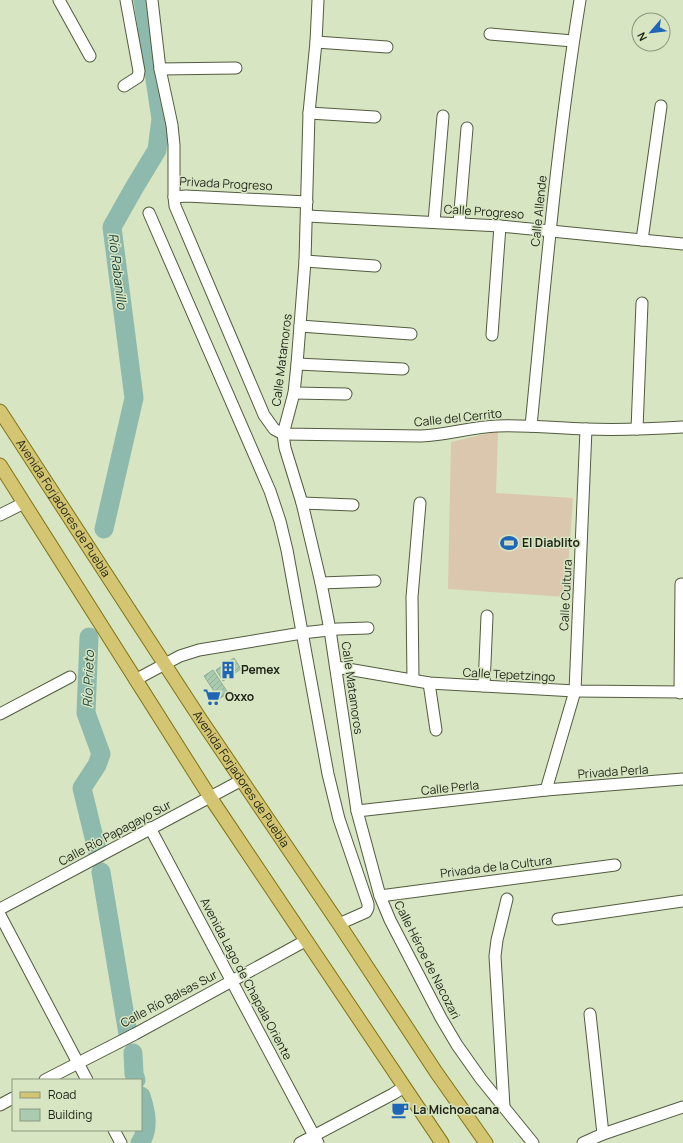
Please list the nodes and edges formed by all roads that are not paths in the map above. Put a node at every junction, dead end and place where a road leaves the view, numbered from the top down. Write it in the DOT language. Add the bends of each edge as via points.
graph roads {
  1 [pos="59,0"];
  2 [pos="126,0"];
  3 [pos="152,0"];
  4 [pos="318,0"];
  5 [pos="580,0"];
  6 [pos="490,34"];
  7 [pos="573,41"];
  8 [pos="316,42"];
  9 [pos="387,47"];
  10 [pos="90,56"];
  11 [pos="236,68"];
  12 [pos="160,69"];
  13 [pos="124,86"];
  14 [pos="661,106"];
  15 [pos="309,113"];
  16 [pos="443,116"];
  17 [pos="375,117"];
  18 [pos="467,128"];
  19 [pos="174,197"];
  20 [pos="307,202"];
  21 [pos="149,213"];
  22 [pos="307,216"];
  23 [pos="434,222"];
  24 [pos="459,223"];
  25 [pos="500,226"];
  26 [pos="550,230"];
  27 [pos="642,240"];
  28 [pos="683,244"];
  29 [pos="305,261"];
  30 [pos="375,266"];
  31 [pos="642,303"];
  32 [pos="300,326"];
  33 [pos="411,334"];
  34 [pos="492,335"];
  35 [pos="298,364"];
  36 [pos="403,369"];
  37 [pos="294,393"];
  38 [pos="346,394"];
  39 [pos="0,411"];
  40 [pos="531,426"];
  41 [pos="683,427"];
  42 [pos="586,429"];
  43 [pos="636,429"];
  44 [pos="283,434"];
  45 [pos="0,465"];
  46 [pos="24,502"];
  47 [pos="302,503"];
  48 [pos="420,503"];
  49 [pos="353,505"];
  50 [pos="0,515"];
  51 [pos="375,581"];
  52 [pos="321,583"];
  53 [pos="681,584"];
  54 [pos="487,616"];
  55 [pos="368,628"];
  56 [pos="330,630"];
  57 [pos="302,633"];
  58 [pos="165,663"];
  59 [pos="336,667"];
  60 [pos="70,677"];
  61 [pos="135,680"];
  62 [pos="413,680"];
  63 [pos="429,683"];
  64 [pos="484,686"];
  65 [pos="575,691"];
  66 [pos="682,692"];
  67 [pos="0,714"];
  68 [pos="436,730"];
  69 [pos="683,779"];
  70 [pos="242,780"];
  71 [pos="546,790"];
  72 [pos="210,797"];
  73 [pos="357,811"];
  74 [pos="150,828"];
  75 [pos="615,865"];
  76 [pos="380,896"];
  77 [pos="507,898"];
  78 [pos="683,901"];
  79 [pos="0,908"];
  80 [pos="0,915"];
  81 [pos="558,919"];
  82 [pos="339,924"];
  83 [pos="305,941"];
  84 [pos="232,980"];
  85 [pos="590,1014"];
  86 [pos="78,1062"];
  87 [pos="47,1079"];
  88 [pos="86,1079"];
  89 [pos="404,1087"];
  90 [pos="12,1099"];
  91 [pos="0,1105"];
  92 [pos="504,1107"];
  93 [pos="683,1107"];
  94 [pos="115,1131"];
  95 [pos="603,1134"];
  96 [pos="316,1139"];
  97 [pos="121,1143"];
  98 [pos="300,1143"];
  99 [pos="442,1143"];
  100 [pos="486,1143"];
  101 [pos="533,1143"];
  102 [pos="584,1143"];
  1 -- 10 [label="street"];
  2 -- 13 [label="street" via="139,71 138,77"];
  3 -- 12 [label="street, Privada Progreso"];
  4 -- 8 [label="street, Calle Matamoros"];
  5 -- 7 [label="street, Calle Allende"];
  6 -- 7 [label="street"];
  7 -- 26 [label="street, Calle Allende"];
  8 -- 9 [label="street"];
  8 -- 15 [label="street, Calle Matamoros"];
  11 -- 12 [label="street"];
  12 -- 19 [label="street, Privada Progreso" via="172,125"];
  14 -- 27 [label="street"];
  15 -- 17 [label="street"];
  15 -- 20 [label="street, Calle Matamoros"];
  16 -- 23 [label="street"];
  18 -- 24 [label="street"];
  19 -- 20 [label="street, Privada Progreso"];
  19 -- 44 [label="street" via="175,206 264,415 274,429"];
  20 -- 22 [label="street, Calle Matamoros"];
  21 -- 57 [label="street" via="270,491 287,550"];
  22 -- 23 [label="street, Calle Progreso"];
  22 -- 29 [label="street, Calle Matamoros"];
  23 -- 24 [label="street, Calle Progreso"];
  24 -- 25 [label="street, Calle Progreso"];
  25 -- 26 [label="street, Calle Progreso"];
  25 -- 34 [label="street"];
  26 -- 27 [label="street, Calle Progreso"];
  26 -- 40 [label="street, Calle Allende"];
  27 -- 28 [label="street, Calle Progreso"];
  29 -- 30 [label="street"];
  29 -- 32 [label="street, Calle Matamoros"];
  31 -- 43 [label="street"];
  32 -- 33 [label="street"];
  32 -- 35 [label="street, Calle Matamoros"];
  35 -- 36 [label="street"];
  35 -- 37 [label="street, Calle Matamoros"];
  37 -- 38 [label="street"];
  37 -- 44 [label="street, Calle Matamoros"];
  39 -- 58 [label="main road, Avenida Forjadores de Puebla"];
  40 -- 42 [label="street, Calle del Cerrito"];
  40 -- 44 [label="street, Calle del Cerrito" via="480,427 422,436"];
  41 -- 43 [label="street, Calle del Cerrito"];
  42 -- 43 [label="street, Calle del Cerrito"];
  42 -- 65 [label="street, Calle Cultura"];
  44 -- 47 [label="street, Calle Matamoros"];
  45 -- 46 [label="main road"];
  46 -- 50 [label="street"];
  46 -- 61 [label="main road"];
  47 -- 49 [label="street"];
  47 -- 52 [label="street, Calle Matamoros"];
  48 -- 62 [label="street" via="412,596"];
  51 -- 52 [label="street"];
  52 -- 56 [label="street, Calle Matamoros"];
  53 -- 66 [label="street"];
  54 -- 64 [label="street"];
  55 -- 56 [label="street"];
  56 -- 57 [label="street"];
  56 -- 59 [label="street, Calle Matamoros"];
  57 -- 58 [label="street" via="199,650"];
  57 -- 82 [label="street" via="328,774 339,819 368,904 366,912"];
  58 -- 61 [label="street"];
  58 -- 70 [label="main road, Avenida Forjadores de Puebla"];
  59 -- 62 [label="street, Calle Tepetzingo"];
  59 -- 73 [label="street, Calle Matamoros"];
  60 -- 67 [label="street"];
  61 -- 72 [label="main road"];
  62 -- 63 [label="street, Calle Tepetzingo"];
  63 -- 64 [label="street, Calle Tepetzingo"];
  63 -- 68 [label="street"];
  64 -- 65 [label="street, Calle Tepetzingo"];
  65 -- 66 [label="street, Calle Tepetzingo"];
  65 -- 71 [label="street, Calle Cultura"];
  69 -- 71 [label="street, Privada Perla"];
  70 -- 72 [label="street, Calle Río Papagayo Sur"];
  70 -- 82 [label="main road, Avenida Forjadores de Puebla"];
  71 -- 73 [label="street, Calle Perla"];
  72 -- 74 [label="street, Calle Río Papagayo Sur"];
  72 -- 83 [label="main road"];
  73 -- 76 [label="street, Calle Héroe de Nacozari"];
  74 -- 79 [label="street, Calle Río Papagayo Sur"];
  74 -- 84 [label="street, Avenida Lago de Chapala Oriente"];
  75 -- 76 [label="street, Privada de la Cultura"];
  76 -- 92 [label="street, Calle Héroe de Nacozari" via="441,1018 481,1079"];
  77 -- 92 [label="street" via="495,956"];
  78 -- 81 [label="street"];
  80 -- 86 [label="street"];
  82 -- 100 [label="main road, Avenida Forjadores de Puebla"];
  83 -- 84 [label="street, Calle Río Balsas Sur"];
  83 -- 89 [label="main road"];
  84 -- 86 [label="street, Calle Río Balsas Sur" via="135,1034"];
  84 -- 96 [label="street, Avenida Lago de Chapala Oriente"];
  85 -- 95 [label="street"];
  86 -- 87 [label="street, Calle Río Balsas Sur"];
  86 -- 88 [label="street"];
  89 -- 96 [label="street"];
  89 -- 99 [label="main road"];
  90 -- 91 [label="street"];
  92 -- 101 [label="street, Calle Héroe de Nacozari"];
  93 -- 95 [label="street"];
  94 -- 97 [label="street"];
  95 -- 102 [label="street"];
  96 -- 98 [label="street"];
}
